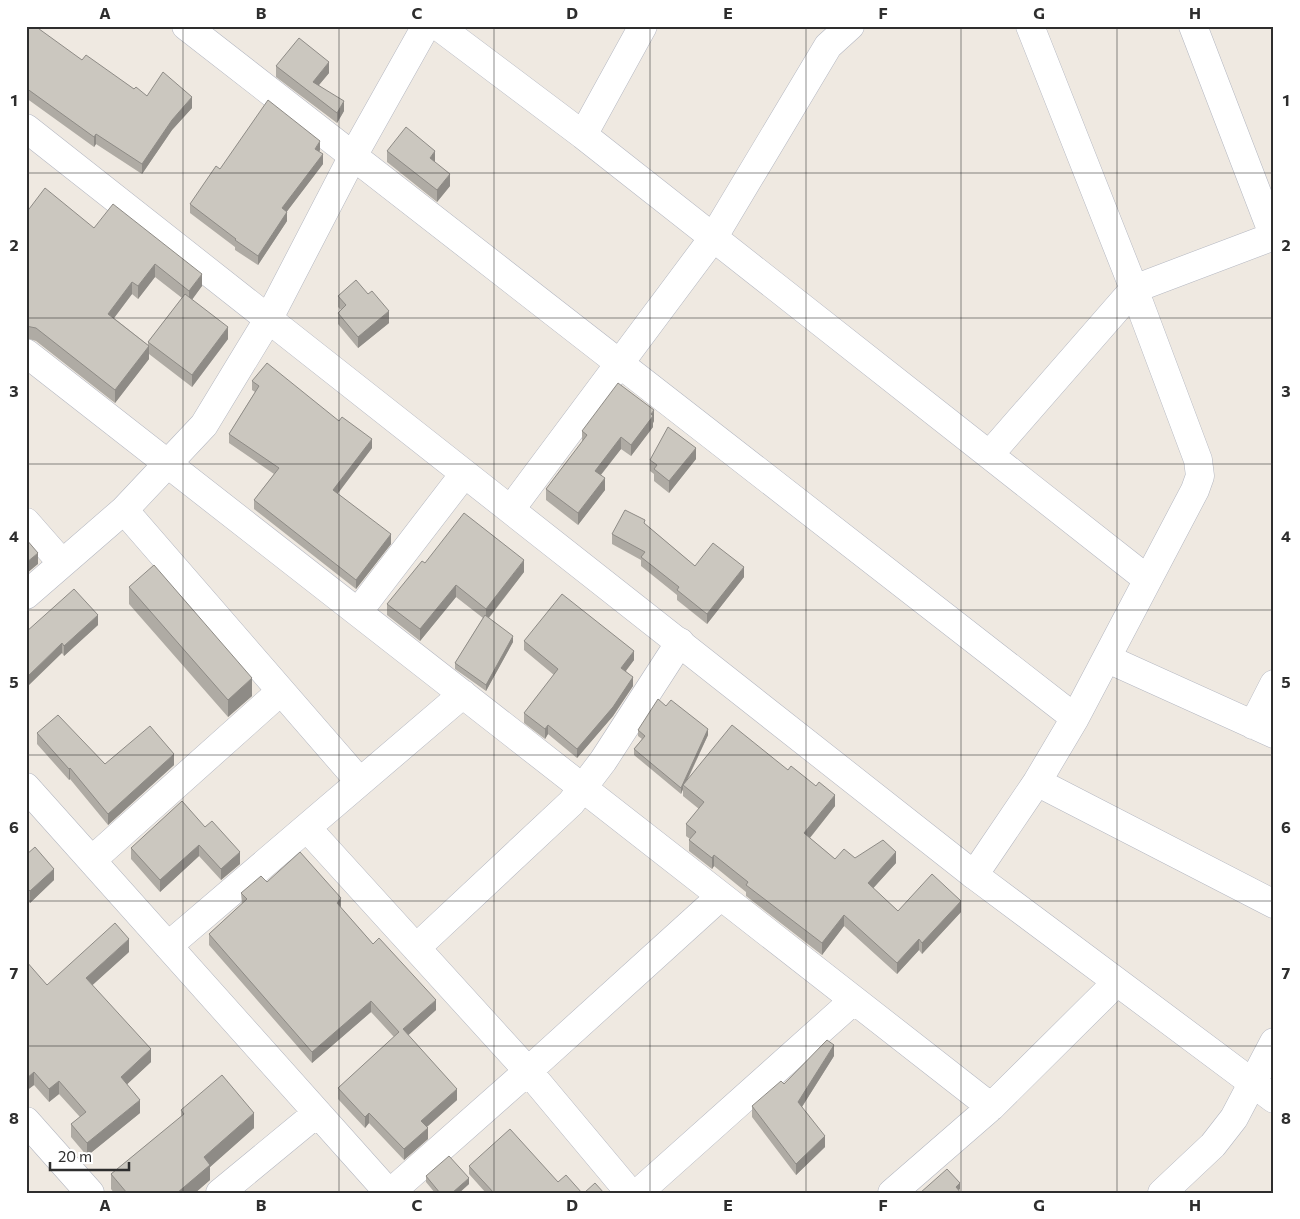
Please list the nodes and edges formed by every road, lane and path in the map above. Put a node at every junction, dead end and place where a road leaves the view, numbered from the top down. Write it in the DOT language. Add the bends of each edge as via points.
graph roads {
  1 [pos="186,26"];
  2 [pos="426,26"];
  3 [pos="438,26"];
  4 [pos="643,26"];
  5 [pos="850,26"];
  6 [pos="1030,26"];
  7 [pos="1193,26"];
  8 [pos="26,128"];
  9 [pos="583,135"];
  10 [pos="353,156"];
  11 [pos="1274,237"];
  12 [pos="713,238"];
  13 [pos="1134,289"];
  14 [pos="269,318"];
  15 [pos="26,353"];
  16 [pos="619,362"];
  17 [pos="990,454"];
  18 [pos="169,465"];
  19 [pos="464,474"];
  20 [pos="511,509"];
  21 [pos="124,510"];
  22 [pos="26,522"];
  23 [pos="62,564"];
  24 [pos="1148,578"];
  25 [pos="26,595"];
  26 [pos="358,612"];
  27 [pos="680,642"];
  28 [pos="1108,659"];
  29 [pos="1274,684"];
  30 [pos="281,691"];
  31 [pos="463,694"];
  32 [pos="1075,718"];
  33 [pos="1263,729"];
  34 [pos="360,782"];
  35 [pos="1037,782"];
  36 [pos="26,787"];
  37 [pos="583,788"];
  38 [pos="307,828"];
  39 [pos="92,860"];
  40 [pos="974,875"];
  41 [pos="721,896"];
  42 [pos="1274,904"];
  43 [pos="168,946"];
  44 [pos="416,948"];
  45 [pos="1116,982"];
  46 [pos="854,1000"];
  47 [pos="1274,1042"];
  48 [pos="528,1071"];
  49 [pos="1264,1092"];
  50 [pos="991,1107"];
  51 [pos="317,1113"];
  52 [pos="26,1121"];
  53 [pos="90,1193"];
  54 [pos="220,1193"];
  55 [pos="390,1193"];
  56 [pos="630,1193"];
  57 [pos="638,1193"];
  58 [pos="892,1193"];
  59 [pos="1162,1193"];
  1 -- 10 [label="street"];
  2 -- 10 [label="street"];
  3 -- 9 [label="street"];
  4 -- 9 [label="street"];
  5 -- 12 [label="street" via="828,46"];
  6 -- 13 [label="street"];
  7 -- 11 [label="street"];
  8 -- 14 [label="street"];
  9 -- 12 [label="street"];
  10 -- 14 [label="street"];
  10 -- 16 [label="street"];
  11 -- 13 [label="street"];
  12 -- 16 [label="street"];
  12 -- 17 [label="street"];
  13 -- 17 [label="street"];
  13 -- 24 [label="street" via="1198,460 1200,476"];
  14 -- 18 [label="street" via="204,424"];
  14 -- 19 [label="street"];
  15 -- 18 [label="street"];
  16 -- 20 [label="street"];
  16 -- 32 [label="street"];
  17 -- 24 [label="street"];
  18 -- 21 [label="street"];
  18 -- 26 [label="street"];
  19 -- 20 [label="street"];
  19 -- 26 [label="street"];
  20 -- 27 [label="street"];
  21 -- 23 [label="street"];
  21 -- 30 [label="street"];
  22 -- 23 [label="street"];
  23 -- 25 [label="street"];
  24 -- 28 [label="street"];
  26 -- 31 [label="street"];
  27 -- 37 [label="street"];
  27 -- 40 [label="street"];
  28 -- 32 [label="street"];
  28 -- 33 [label="street"];
  29 -- 33 [label="street"];
  30 -- 34 [label="street"];
  30 -- 39 [label="street"];
  31 -- 34 [label="street"];
  31 -- 37 [label="street"];
  32 -- 35 [label="street"];
  34 -- 38 [label="street"];
  35 -- 40 [label="street"];
  35 -- 42 [label="street"];
  36 -- 39 [label="street"];
  37 -- 41 [label="street"];
  37 -- 44 [label="street" via="560,814"];
  38 -- 43 [label="street"];
  38 -- 44 [label="street"];
  39 -- 43 [label="street"];
  40 -- 45 [label="street"];
  41 -- 46 [label="street"];
  41 -- 48 [label="street"];
  43 -- 51 [label="street"];
  44 -- 48 [label="street"];
  45 -- 49 [label="street"];
  45 -- 50 [label="street"];
  46 -- 50 [label="street"];
  46 -- 57 [label="street"];
  47 -- 49 [label="street"];
  48 -- 55 [label="street"];
  48 -- 56 [label="street"];
  49 -- 59 [label="street" via="1234,1118 1212,1145"];
  50 -- 58 [label="street"];
  51 -- 54 [label="street"];
  51 -- 55 [label="street"];
  52 -- 53 [label="street"];
}
